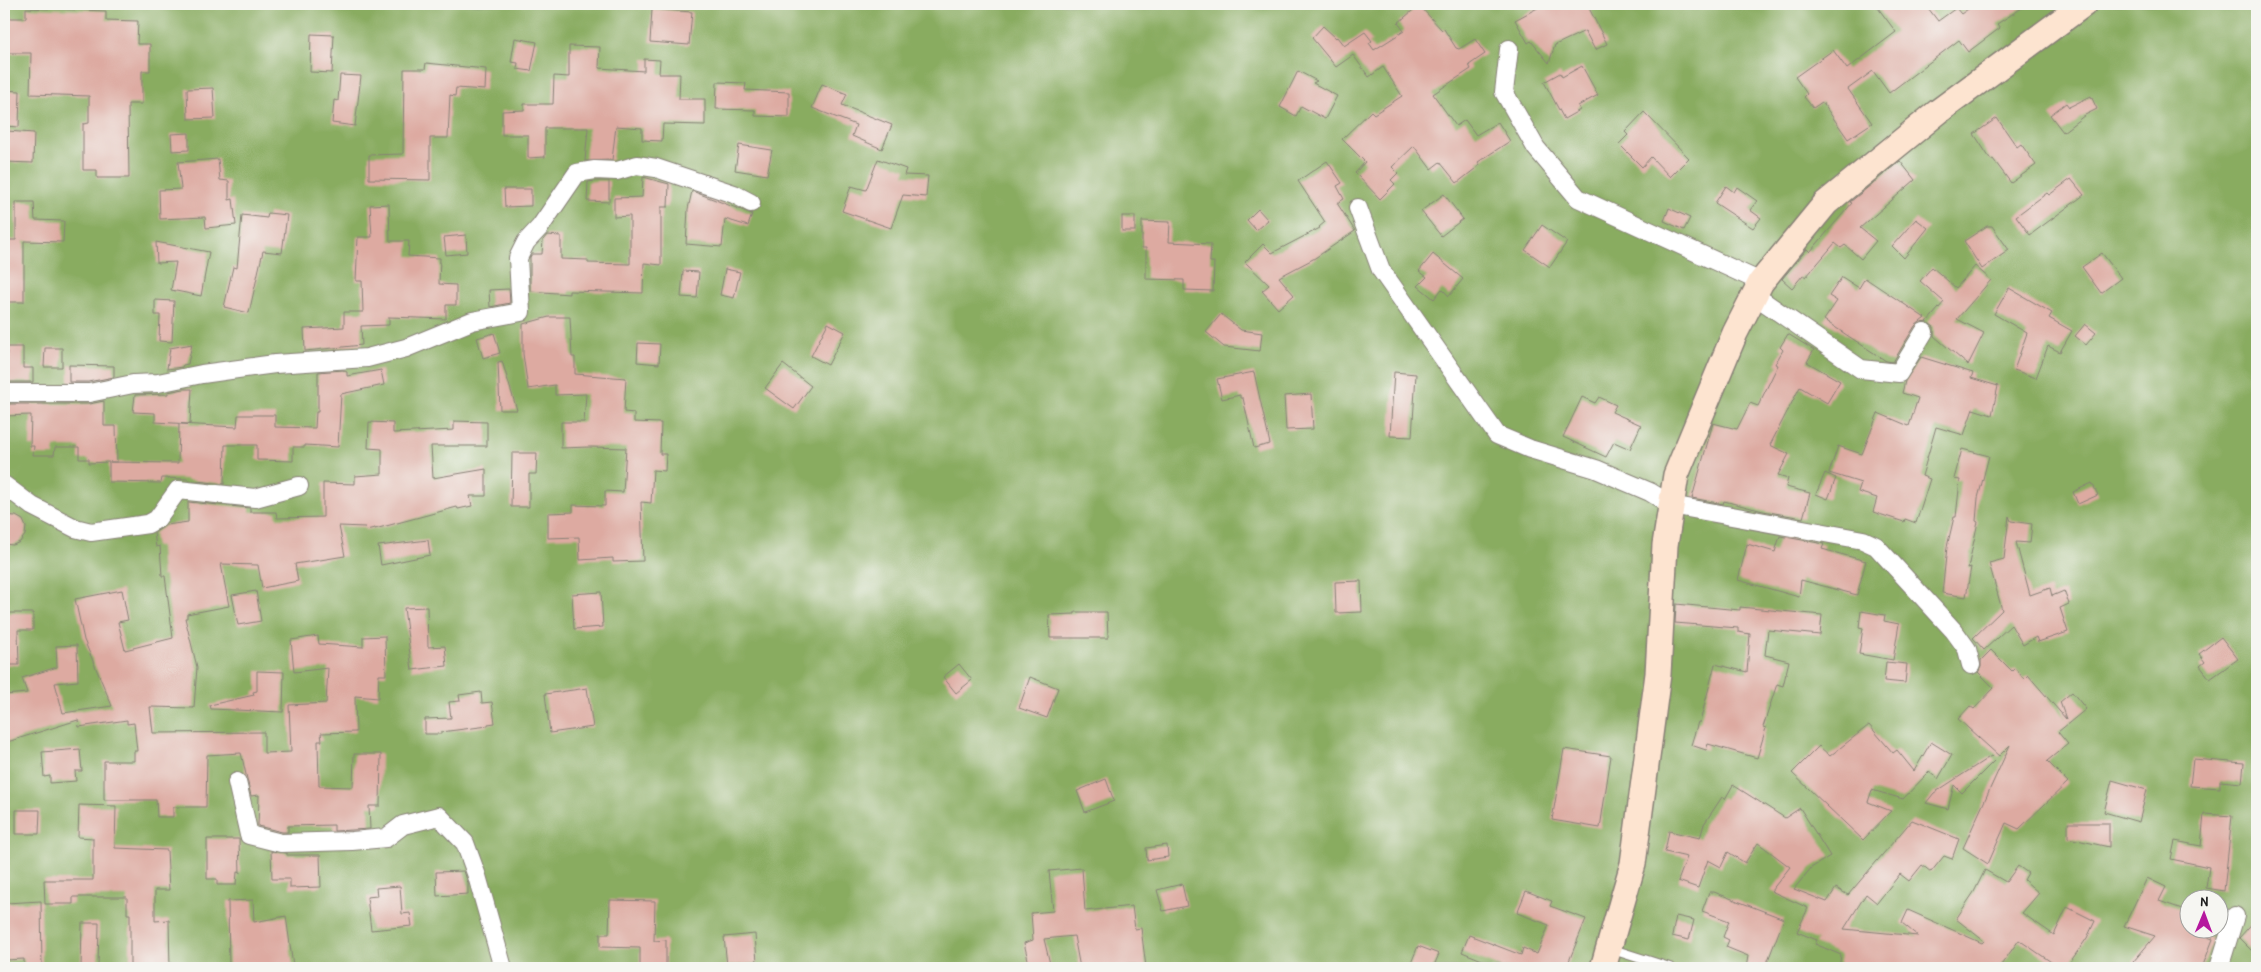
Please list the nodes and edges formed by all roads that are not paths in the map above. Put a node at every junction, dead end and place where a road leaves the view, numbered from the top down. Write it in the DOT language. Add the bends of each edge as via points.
graph roads {
  1 [pos="2083,4"];
  2 [pos="1510,49"];
  3 [pos="751,203"];
  4 [pos="1358,208"];
  5 [pos="1758,289"];
  6 [pos="1924,332"];
  7 [pos="4,392"];
  8 [pos="4,485"];
  9 [pos="299,486"];
  10 [pos="1672,505"];
  11 [pos="1970,665"];
  12 [pos="237,782"];
  13 [pos="2235,916"];
  14 [pos="1606,958"];
  15 [pos="503,968"];
  16 [pos="1671,968"];
  17 [pos="2219,968"];
  1 -- 5 [label="street" via="1938,111 1826,203"];
  2 -- 5 [label="street" via="1504,92 1536,148 1578,198"];
  3 -- 7 [label="street" via="734,194 656,168 637,165 617,171 577,173 526,242 518,258 521,312 472,321 406,348 367,358 274,364 89,393"];
  4 -- 10 [label="street" via="1381,270 1497,434 1530,449 1596,469"];
  5 -- 6 [label="street" via="1861,369 1899,373"];
  5 -- 10 [label="street" via="1734,333 1676,475"];
  8 -- 9 [label="street" via="32,506 75,528 91,532 148,524 157,519 178,490 255,498"];
  10 -- 11 [label="street" via="1863,540 1876,546 1954,631 1967,649"];
  10 -- 14 [label="street" via="1665,545 1658,674 1633,864"];
  12 -- 15 [label="street" via="249,835 281,843 386,838 403,824 439,816 465,843"];
  13 -- 17 [label="street"];
  14 -- 16 [label="lane"];
}
